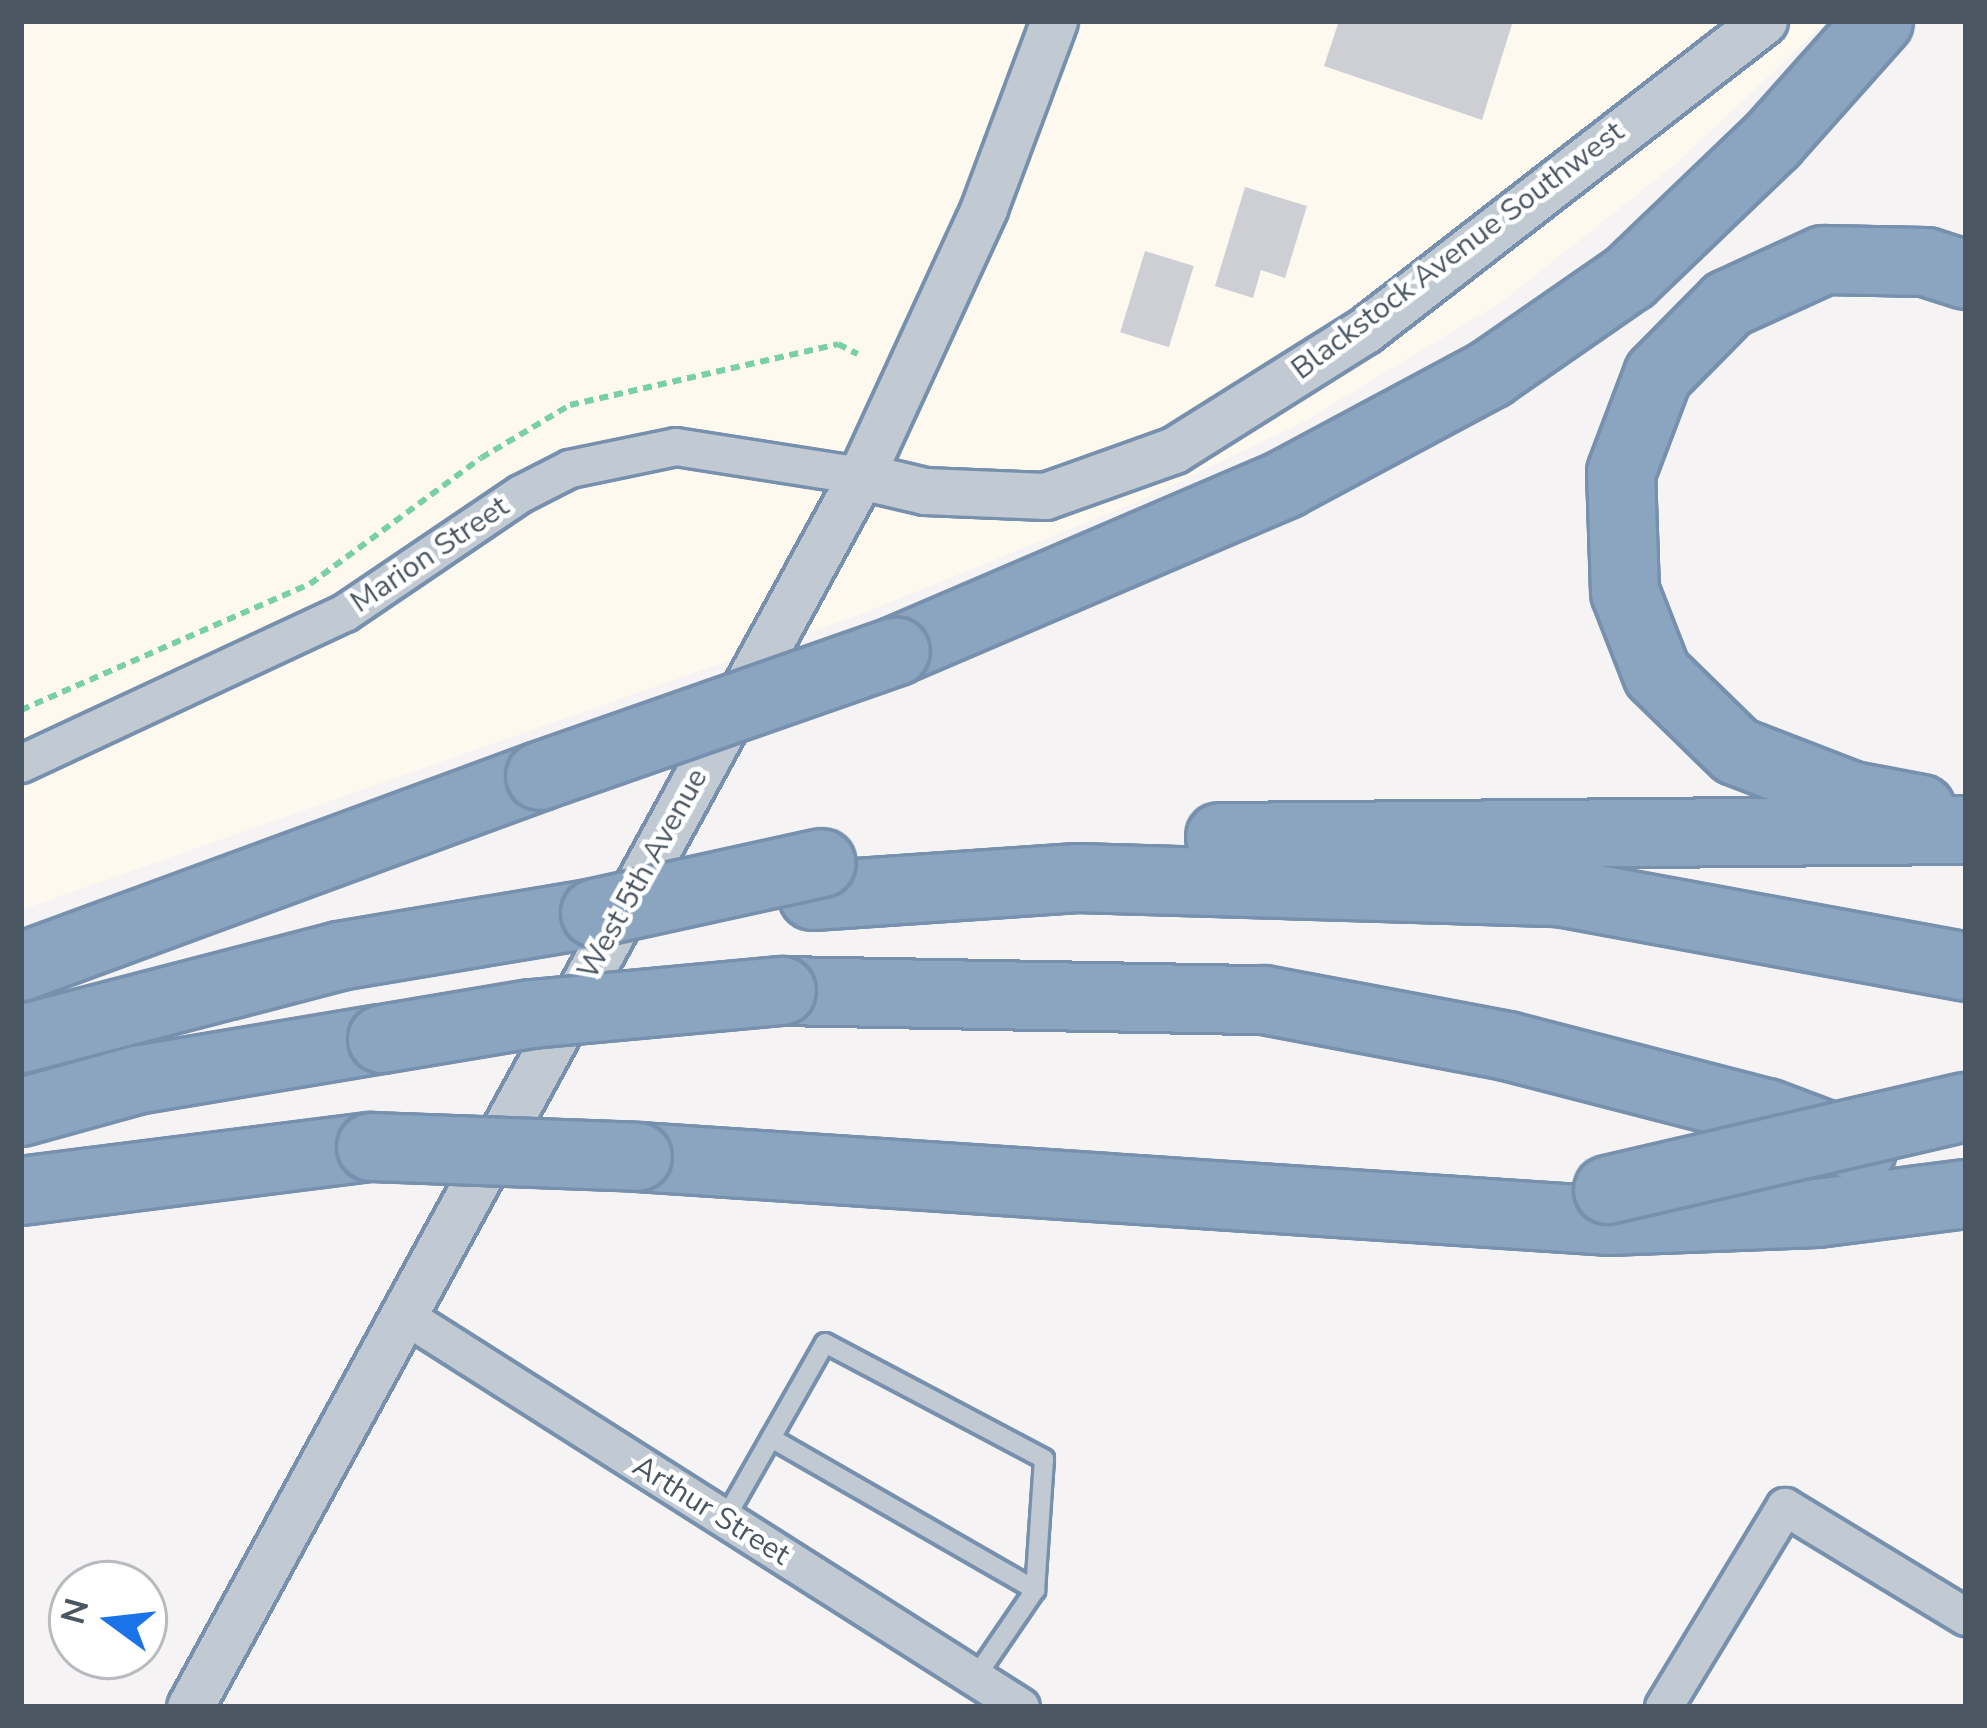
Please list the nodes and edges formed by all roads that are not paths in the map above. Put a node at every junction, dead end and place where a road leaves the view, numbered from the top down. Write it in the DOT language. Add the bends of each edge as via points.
graph roads {
  1 [pos="1054,21"];
  2 [pos="1764,21"];
  3 [pos="1879,21"];
  4 [pos="1966,275"];
  5 [pos="860,476"];
  6 [pos="21,764"];
  7 [pos="1966,817"];
  8 [pos="1966,830"];
  9 [pos="818,879"];
  10 [pos="21,968"];
  11 [pos="1966,968"];
  12 [pos="21,1039"];
  13 [pos="1966,1107"];
  14 [pos="21,1112"];
  15 [pos="21,1190"];
  16 [pos="1966,1191"];
  17 [pos="1608,1205"];
  18 [pos="402,1314"];
  19 [pos="771,1438"];
  20 [pos="725,1519"];
  21 [pos="1034,1590"];
  22 [pos="1966,1618"];
  23 [pos="964,1693"];
  24 [pos="190,1707"];
  25 [pos="1021,1707"];
  26 [pos="1664,1707"];
  1 -- 5 [label="street, West 5th Avenue" via="984,208"];
  2 -- 5 [label="street, Blackstock Avenue Southwest" via="1364,331 1174,450 1046,496 925,491"];
  3 -- 10 [label="highway, bridge" via="1630,278 1490,374 1286,484 896,651"];
  4 -- 7 [label="highway" via="1926,262 1824,260 1728,304 1658,374 1621,473 1624,592 1657,674 1736,752 1852,796"];
  5 -- 6 [label="street, Marion Street" via="676,446 571,469 345,614"];
  5 -- 18 [label="street, West 5th Avenue"];
  8 -- 9 [label="highway" via="1102,838"];
  9 -- 11 [label="highway" via="1559,892"];
  9 -- 12 [label="highway, bridge" via="339,956"];
  13 -- 17 [label="highway, bridge"];
  14 -- 16 [label="highway, bridge" via="136,1080 532,1014 782,991 1264,1000 1508,1046 1767,1113"];
  15 -- 17 [label="highway, bridge" via="371,1147 638,1156 1401,1208"];
  16 -- 17 [label="highway" via="1817,1213"];
  18 -- 20 [label="street, Arthur Street"];
  18 -- 24 [label="street, West 5th Avenue"];
  19 -- 20 [label="lane"];
  19 -- 21 [label="lane"];
  19 -- 21 [label="lane" via="825,1343 1044,1459"];
  20 -- 23 [label="street, Arthur Street"];
  21 -- 23 [label="lane"];
  22 -- 26 [label="street" via="1785,1507"];
  23 -- 25 [label="street, Arthur Street"];
}
